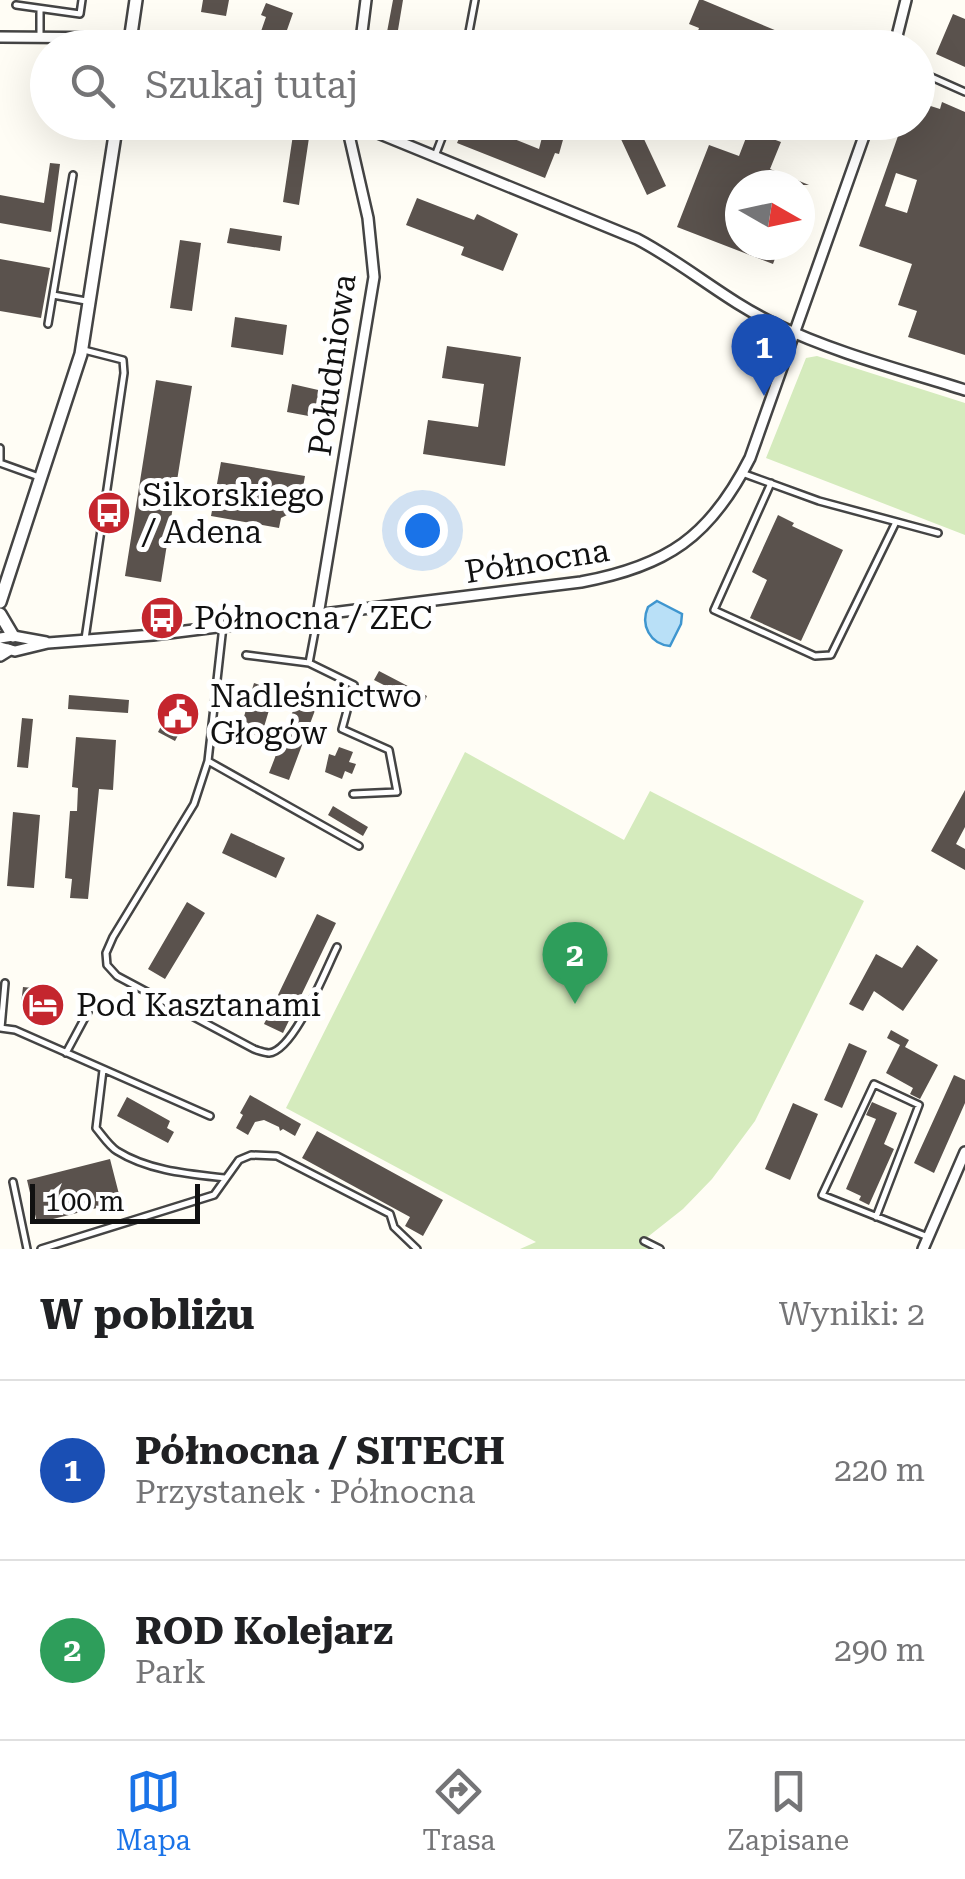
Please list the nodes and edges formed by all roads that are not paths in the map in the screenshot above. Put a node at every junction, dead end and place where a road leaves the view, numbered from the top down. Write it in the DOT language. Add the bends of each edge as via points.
graph roads {
  1 [pos="82,0"];
  2 [pos="136,0"];
  3 [pos="366,0"];
  4 [pos="476,0"];
  5 [pos="906,0"];
  6 [pos="16,5"];
  7 [pos="40,8"];
  8 [pos="40,30"];
  9 [pos="132,30"];
  10 [pos="362,30"];
  11 [pos="470,30"];
  12 [pos="898,30"];
  13 [pos="0,37"];
  14 [pos="30,38"];
  15 [pos="935,79"];
  16 [pos="965,92"];
  17 [pos="114,140"];
  18 [pos="352,140"];
  19 [pos="394,140"];
  20 [pos="441,140"];
  21 [pos="863,140"];
  22 [pos="435,156"];
  23 [pos="72,175"];
  24 [pos="54,296"];
  25 [pos="90,301"];
  26 [pos="48,324"];
  27 [pos="794,333"];
  28 [pos="82,350"];
  29 [pos="965,390"];
  30 [pos="0,448"];
  31 [pos="0,462"];
  32 [pos="742,473"];
  33 [pos="42,478"];
  34 [pos="771,484"];
  35 [pos="896,522"];
  36 [pos="938,534"];
  37 [pos="0,602"];
  38 [pos="0,614"];
  39 [pos="318,615"];
  40 [pos="222,626"];
  41 [pos="7,637"];
  42 [pos="85,639"];
  43 [pos="48,642"];
  44 [pos="3,651"];
  45 [pos="246,655"];
  46 [pos="309,663"];
  47 [pos="208,761"];
  48 [pos="352,794"];
  49 [pos="359,846"];
  50 [pos="337,947"];
  51 [pos="5,984"];
  52 [pos="88,1012"];
  53 [pos="0,1028"];
  54 [pos="66,1054"];
  55 [pos="103,1070"];
  56 [pos="210,1116"];
  57 [pos="965,1152"];
  58 [pos="226,1178"];
  59 [pos="13,1182"];
  60 [pos="876,1217"];
  61 [pos="928,1237"];
  62 [pos="644,1241"];
  63 [pos="27,1249"];
  64 [pos="41,1249"];
  65 [pos="418,1249"];
  66 [pos="660,1249"];
  67 [pos="923,1249"];
  1 -- 7 [label="lane" via="80,14"];
  2 -- 9 [label="street"];
  3 -- 10 [label="street"];
  4 -- 11 [label="lane"];
  5 -- 12 [label="street"];
  6 -- 7 [label="lane"];
  7 -- 8 [label="lane"];
  13 -- 14 [label="street"];
  15 -- 16 [label="lane"];
  17 -- 25 [label="street"];
  18 -- 39 [label="street, Południowa" via="374,277"];
  19 -- 22 [label="street"];
  20 -- 22 [label="lane"];
  21 -- 27 [label="street, Północna"];
  22 -- 27 [label="street" via="637,238 743,308"];
  23 -- 24 [label="lane"];
  24 -- 25 [label="lane"];
  24 -- 26 [label="lane"];
  25 -- 28 [label="street"];
  27 -- 29 [label="street"];
  27 -- 32 [label="street, Północna"];
  28 -- 33 [label="street"];
  28 -- 42 [label="lane" via="123,360 124,373"];
  30 -- 31 [label="lane"];
  31 -- 33 [label="lane"];
  32 -- 34 [label="lane"];
  32 -- 39 [label="street, Północna" via="698,532 623,574"];
  33 -- 37 [label="street"];
  34 -- 35 [label="lane"];
  34 -- 35 [label="lane" via="714,610 815,656 830,655"];
  35 -- 36 [label="lane"];
  38 -- 41 [label="street"];
  39 -- 40 [label="street, Północna"];
  39 -- 46 [label="lane"];
  40 -- 42 [label="street, Północna"];
  40 -- 47 [label="lane"];
  41 -- 43 [label="street, Północna"];
  42 -- 43 [label="street, Północna"];
  43 -- 44 [label="street, Północna"];
  45 -- 46 [label="lane"];
  46 -- 48 [label="lane" via="354,685 342,729 389,750 397,792"];
  47 -- 49 [label="lane"];
  47 -- 50 [label="lane" via="194,804 113,937 106,965 268,1054 294,1033"];
  51 -- 53 [label="lane"];
  52 -- 54 [label="lane"];
  53 -- 54 [label="lane"];
  54 -- 55 [label="lane"];
  55 -- 56 [label="lane"];
  55 -- 58 [label="lane" via="96,1128 115,1150 156,1168"];
  57 -- 61 [label="street"];
  58 -- 64 [label="lane" via="214,1195"];
  58 -- 65 [label="lane" via="251,1155 277,1156 390,1214"];
  59 -- 63 [label="lane"];
  60 -- 60 [label="lane" via="822,1196 874,1084 919,1106"];
  60 -- 61 [label="lane"];
  61 -- 67 [label="street"];
  62 -- 66 [label="lane"];
}
